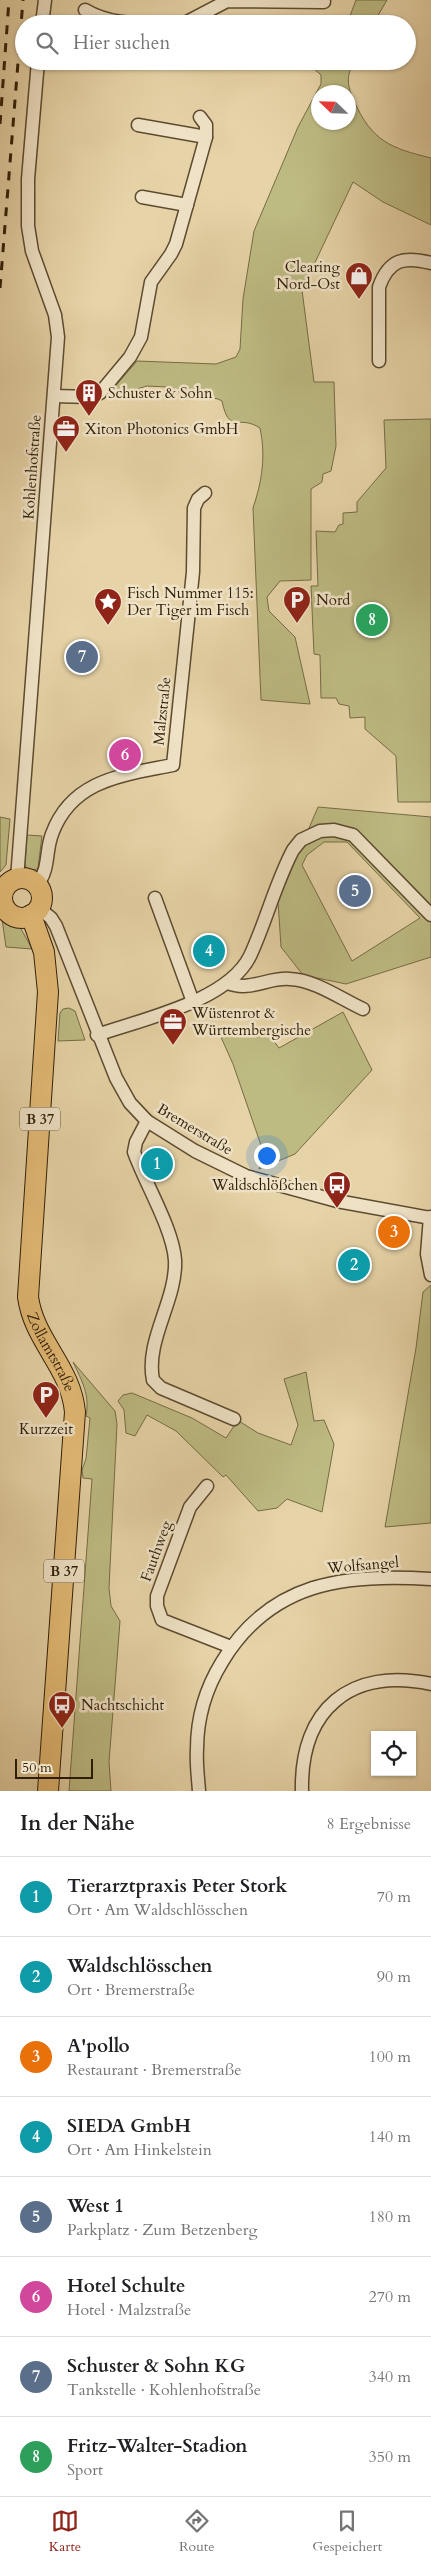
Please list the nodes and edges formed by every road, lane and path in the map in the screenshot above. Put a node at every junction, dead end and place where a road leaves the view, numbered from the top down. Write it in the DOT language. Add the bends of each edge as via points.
graph roads {
  1 [pos="45,0"];
  2 [pos="202,0"];
  3 [pos="273,1"];
  4 [pos="324,2"];
  5 [pos="85,10"];
  6 [pos="202,14"];
  7 [pos="43,15"];
  8 [pos="93,15"];
  9 [pos="37,70"];
  10 [pos="200,117"];
  11 [pos="138,125"];
  12 [pos="206,137"];
  13 [pos="142,197"];
  14 [pos="187,205"];
  15 [pos="431,263"];
  16 [pos="380,361"];
  17 [pos="54,396"];
  18 [pos="205,493"];
  19 [pos="17,879"];
  20 [pos="37,885"];
  21 [pos="2,893"];
  22 [pos="155,898"];
  23 [pos="35,912"];
  24 [pos="431,915"];
  25 [pos="228,983"];
  26 [pos="192,1002"];
  27 [pos="363,1009"];
  28 [pos="97,1035"];
  29 [pos="147,1121"];
  30 [pos="431,1217"];
  31 [pos="431,1275"];
  32 [pos="234,1419"];
  33 [pos="208,1486"];
  34 [pos="431,1579"];
  35 [pos="231,1647"];
  36 [pos="431,1684"];
  37 [pos="48,1791"];
  38 [pos="199,1791"];
  39 [pos="302,1791"];
  1 -- 7 [label="street"];
  2 -- 6 [label="street"];
  3 -- 4 [label="street"];
  3 -- 6 [label="street" via="227,1"];
  5 -- 8 [label="street"];
  9 -- 17 [label="street, Kohlenhofstraße" via="28,226 32,251 55,316 58,336"];
  10 -- 12 [label="street" via="206,125"];
  11 -- 12 [label="street"];
  12 -- 14 [label="street"];
  13 -- 14 [label="street"];
  14 -- 17 [label="street" via="172,254 151,282 145,328 130,357 96,395 81,398"];
  15 -- 16 [label="street" via="400,260 383,275 380,287"];
  17 -- 19 [label="street, Kohlenhofstraße"];
  18 -- 20 [label="street, Malzstraße" via="194,508 193,572 173,765 100,781 74,799 52,833 44,876"];
  19 -- 20 [label="main road" via="27,878"];
  19 -- 21 [label="main road"];
  20 -- 23 [label="main road" via="42,899"];
  21 -- 23 [label="main road" via="4,905 10,913 19,917"];
  22 -- 26 [label="street"];
  23 -- 28 [label="street, Bremerstraße" via="51,918 56,926"];
  23 -- 37 [label="main road, Zollamtstraße / B 37" via="48,992 28,1297 35,1325 72,1392 75,1412"];
  24 -- 25 [label="street" via="353,835 334,830 320,831 301,840 293,850 250,956"];
  25 -- 26 [label="street"];
  25 -- 27 [label="street" via="240,987 293,979"];
  26 -- 28 [label="street"];
  28 -- 29 [label="street, Bremerstraße" via="122,1090"];
  29 -- 30 [label="street, Bremerstraße" via="211,1160 246,1176 337,1201"];
  29 -- 32 [label="street" via="134,1152 170,1239 175,1261 152,1358 153,1380 161,1388"];
  30 -- 31 [label="street" via="427,1254"];
  33 -- 35 [label="street, Fauthweg" via="190,1507 157,1596 157,1606 162,1620"];
  34 -- 35 [label="street, Wolfsangel" via="354,1579 300,1591 252,1622"];
  35 -- 38 [label="street, Wolfsangel" via="208,1689 201,1713 196,1748"];
  36 -- 39 [label="street" via="375,1682 354,1689 331,1704 310,1735 303,1765"];
}
